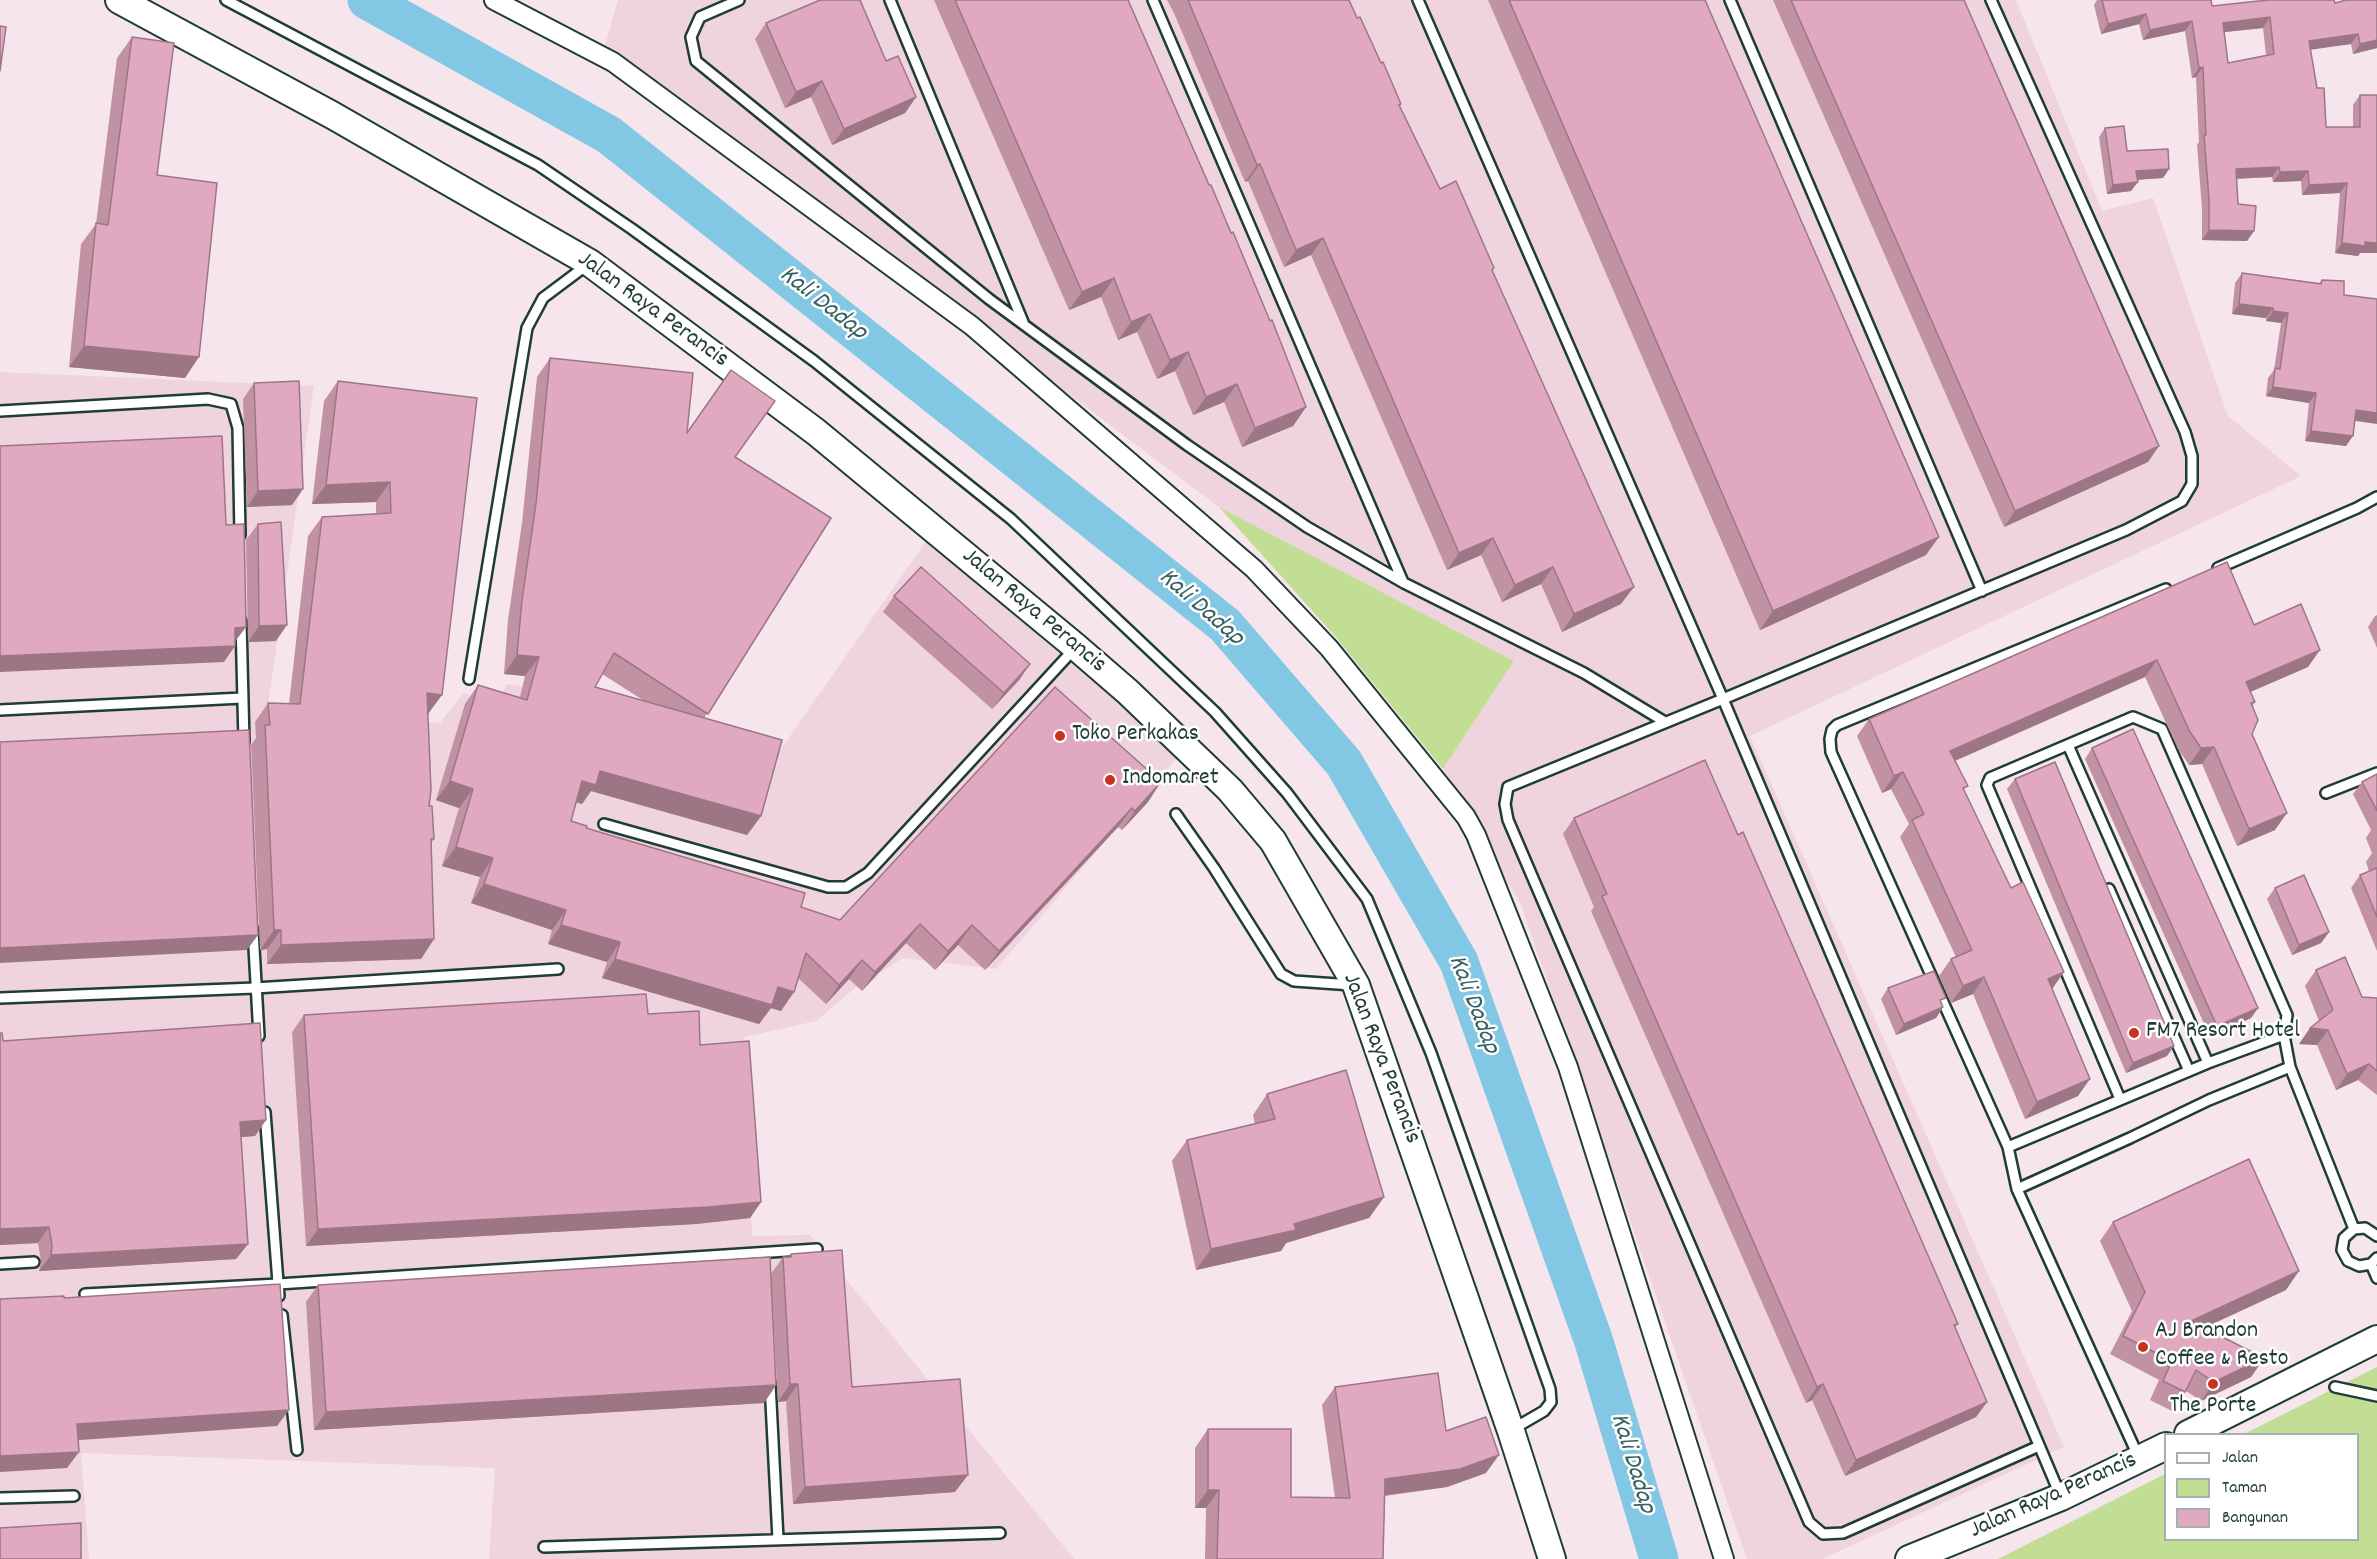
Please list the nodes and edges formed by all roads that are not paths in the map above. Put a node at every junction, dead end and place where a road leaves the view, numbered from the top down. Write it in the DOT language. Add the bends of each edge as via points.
graph roads {
  1 [pos="119,0"];
  2 [pos="226,0"];
  3 [pos="494,0"];
  4 [pos="739,0"];
  5 [pos="890,0"];
  6 [pos="1153,0"];
  7 [pos="1418,0"];
  8 [pos="1730,0"];
  9 [pos="1991,0"];
  10 [pos="590,262"];
  11 [pos="1024,324"];
  12 [pos="0,411"];
  13 [pos="2377,497"];
  14 [pos="240,545"];
  15 [pos="2211,571"];
  16 [pos="1404,583"];
  17 [pos="2180,583"];
  18 [pos="1983,591"];
  19 [pos="241,616"];
  20 [pos="1076,647"];
  21 [pos="469,679"];
  22 [pos="242,698"];
  23 [pos="1723,699"];
  24 [pos="0,710"];
  25 [pos="1665,722"];
  26 [pos="2068,745"];
  27 [pos="2048,753"];
  28 [pos="245,756"];
  29 [pos="2053,764"];
  30 [pos="2377,772"];
  31 [pos="2326,793"];
  32 [pos="1176,814"];
  33 [pos="604,824"];
  34 [pos="2106,885"];
  35 [pos="252,918"];
  36 [pos="558,969"];
  37 [pos="1356,985"];
  38 [pos="255,988"];
  39 [pos="0,998"];
  40 [pos="2284,1035"];
  41 [pos="260,1047"];
  42 [pos="2208,1063"];
  43 [pos="2290,1066"];
  44 [pos="2189,1071"];
  45 [pos="2120,1099"];
  46 [pos="264,1106"];
  47 [pos="2008,1148"];
  48 [pos="2018,1189"];
  49 [pos="2354,1229"];
  50 [pos="2377,1236"];
  51 [pos="817,1249"];
  52 [pos="763,1252"];
  53 [pos="2374,1261"];
  54 [pos="34,1262"];
  55 [pos="0,1264"];
  56 [pos="764,1264"];
  57 [pos="2377,1278"];
  58 [pos="278,1284"];
  59 [pos="85,1294"];
  60 [pos="2377,1339"];
  61 [pos="769,1372"];
  62 [pos="2335,1387"];
  63 [pos="2377,1396"];
  64 [pos="1511,1431"];
  65 [pos="2190,1433"];
  66 [pos="2038,1446"];
  67 [pos="2164,1447"];
  68 [pos="297,1450"];
  69 [pos="2140,1459"];
  70 [pos="74,1496"];
  71 [pos="2061,1497"];
  72 [pos="0,1498"];
  73 [pos="1000,1533"];
  74 [pos="778,1539"];
  75 [pos="544,1547"];
  76 [pos="1551,1559"];
  77 [pos="1724,1559"];
  78 [pos="1909,1559"];
  1 -- 10 [label="street, Jalan Raya Perancis" via="332,115"];
  2 -- 64 [label="lane" via="538,165 632,229 814,361 1011,519 1215,712 1287,793 1367,899 1431,1053 1550,1389 1551,1402 1544,1411"];
  3 -- 77 [label="street" via="613,62 972,326 1254,569 1329,648 1466,817 1568,1067"];
  4 -- 11 [label="lane" via="700,17 691,37 696,61"];
  5 -- 11 [label="lane"];
  6 -- 16 [label="lane"];
  7 -- 23 [label="lane"];
  8 -- 18 [label="lane"];
  9 -- 18 [label="lane" via="2185,432 2192,456 2192,484 2182,501 2126,530"];
  10 -- 20 [label="street, Jalan Raya Perancis" via="816,432"];
  10 -- 21 [label="lane" via="543,298 527,328"];
  11 -- 16 [label="lane" via="1187,445 1307,527"];
  12 -- 14 [label="lane" via="208,399 231,404 238,428"];
  13 -- 15 [label="lane"];
  16 -- 25 [label="lane" via="1584,673"];
  17 -- 47 [label="lane" via="1832,730 1831,752"];
  18 -- 23 [label="lane"];
  19 -- 22 [label="lane"];
  20 -- 33 [label="lane" via="868,873 846,887 828,887"];
  20 -- 37 [label="street, Jalan Raya Perancis" via="1230,790 1273,841"];
  22 -- 24 [label="lane"];
  22 -- 28 [label="lane"];
  23 -- 25 [label="lane"];
  23 -- 66 [label="lane"];
  25 -- 66 [label="lane" via="1508,787 1505,804 1508,820 1809,1522 1823,1534 1843,1533"];
  26 -- 27 [label="lane"];
  26 -- 40 [label="lane" via="2133,717 2162,729 2287,1015"];
  26 -- 42 [label="lane"];
  27 -- 29 [label="lane"];
  27 -- 45 [label="lane" via="1990,778 1987,785"];
  30 -- 31 [label="lane"];
  32 -- 37 [label="lane" via="1281,974 1294,981"];
  34 -- 44 [label="lane"];
  35 -- 38 [label="lane"];
  36 -- 38 [label="lane"];
  37 -- 64 [label="street, Jalan Raya Perancis"];
  38 -- 39 [label="lane"];
  38 -- 41 [label="lane"];
  40 -- 42 [label="lane"];
  40 -- 43 [label="lane"];
  42 -- 44 [label="lane"];
  43 -- 48 [label="lane"];
  43 -- 49 [label="lane"];
  44 -- 45 [label="lane"];
  45 -- 47 [label="lane"];
  46 -- 58 [label="lane"];
  47 -- 48 [label="lane"];
  48 -- 69 [label="lane"];
  49 -- 50 [label="lane" via="2365,1228"];
  49 -- 53 [label="lane" via="2344,1238 2344,1256 2353,1264 2365,1266"];
  51 -- 52 [label="lane"];
  52 -- 56 [label="lane"];
  52 -- 58 [label="lane"];
  53 -- 57 [label="lane"];
  54 -- 55 [label="lane"];
  58 -- 59 [label="lane"];
  58 -- 68 [label="lane"];
  60 -- 65 [label="street"];
  61 -- 74 [label="lane"];
  62 -- 63 [label="lane"];
  64 -- 76 [label="street, Jalan Raya Perancis"];
  66 -- 71 [label="lane"];
  67 -- 69 [label="street, Jalan Raya Perancis"];
  69 -- 71 [label="street, Jalan Raya Perancis"];
  70 -- 72 [label="lane"];
  71 -- 78 [label="street, Jalan Raya Perancis"];
  73 -- 74 [label="lane"];
  74 -- 75 [label="lane"];
}
